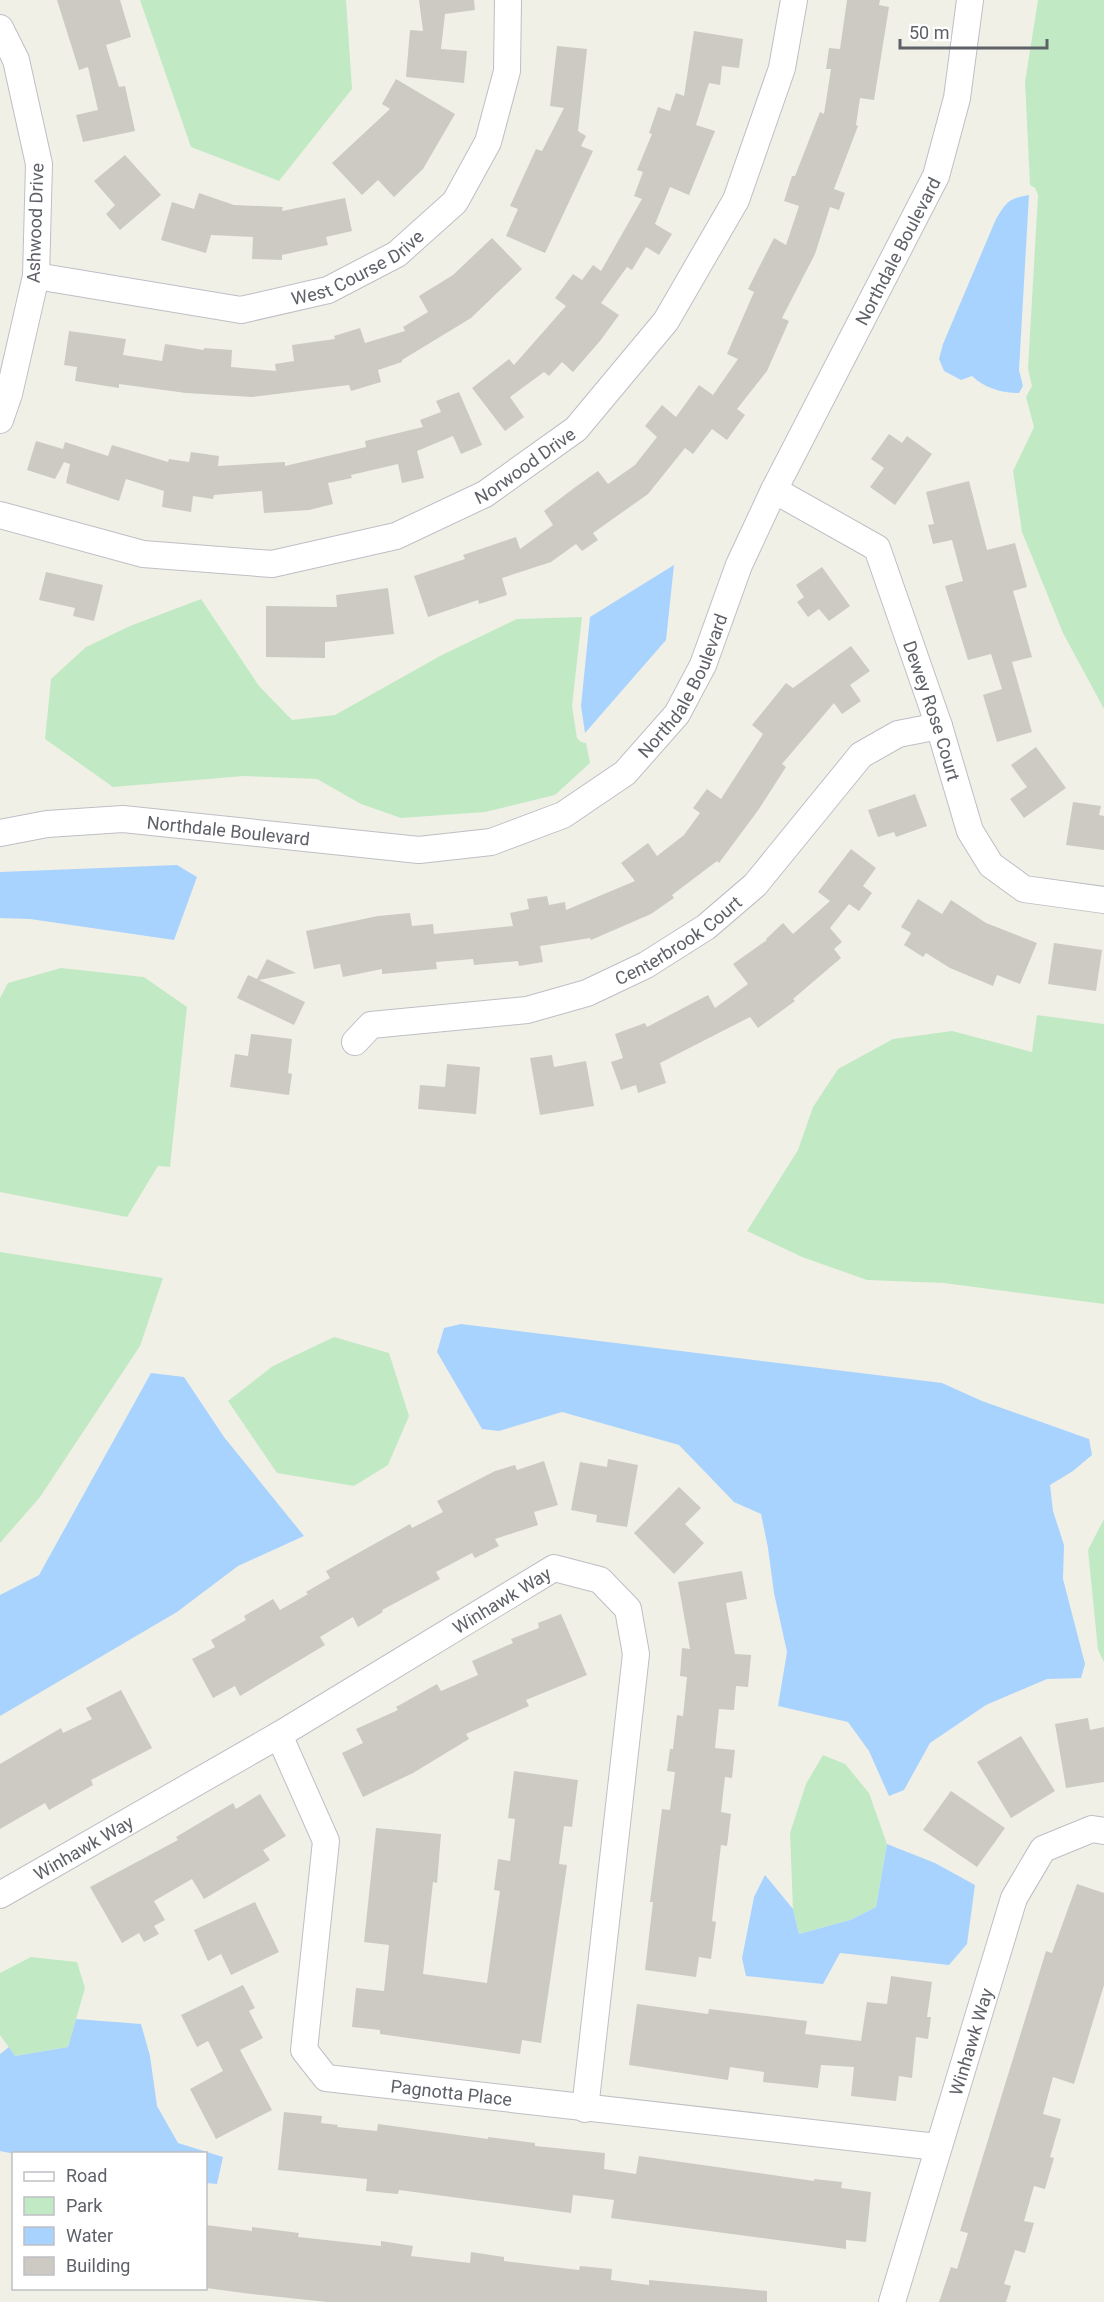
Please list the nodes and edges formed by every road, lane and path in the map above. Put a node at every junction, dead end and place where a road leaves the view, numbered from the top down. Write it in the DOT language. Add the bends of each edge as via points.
graph roads {
  1 [pos="508,0"];
  2 [pos="794,0"];
  3 [pos="970,0"];
  4 [pos="0,28"];
  5 [pos="36,276"];
  6 [pos="0,420"];
  7 [pos="774,490"];
  8 [pos="0,515"];
  9 [pos="939,726"];
  10 [pos="0,833"];
  11 [pos="1104,900"];
  12 [pos="355,1042"];
  13 [pos="279,1735"];
  14 [pos="1104,1831"];
  15 [pos="0,1895"];
  16 [pos="585,2109"];
  17 [pos="937,2147"];
  18 [pos="892,2302"];
  1 -- 5 [label="street, West Course Drive" via="507,71 488,142 455,202 397,254 328,290 241,310"];
  2 -- 8 [label="street, Norwood Drive" via="782,68 736,200 666,321 576,429 485,494 396,536 272,564 143,554"];
  3 -- 7 [label="street, Northdale Boulevard" via="957,98 936,176"];
  4 -- 5 [label="street, Ashwood Drive" via="16,60 39,164"];
  5 -- 6 [label="street, Ashwood Drive"];
  7 -- 9 [label="street, Dewey Rose Court" via="877,548"];
  7 -- 10 [label="street, Northdale Boulevard" via="739,565 703,665 677,714 625,773 563,815 491,842 419,850 123,819 46,824"];
  9 -- 11 [label="street, Dewey Rose Court" via="970,831 991,865 1024,890"];
  9 -- 12 [label="street, Centerbrook Court" via="898,734 861,755 755,885 706,927 646,965 587,993 527,1010 371,1025"];
  13 -- 15 [label="street, Winhawk Way"];
  13 -- 16 [label="street, Pagnotta Place" via="326,1841 304,2050 326,2078"];
  13 -- 16 [label="street, Winhawk Way" via="554,1568 600,1580 628,1609 636,1654"];
  14 -- 17 [label="street, Winhawk Way" via="1092,1829 1043,1850 1014,1898"];
  16 -- 17 [label="street, Pagnotta Place"];
  17 -- 18 [label="street, Winhawk Way"];
}
